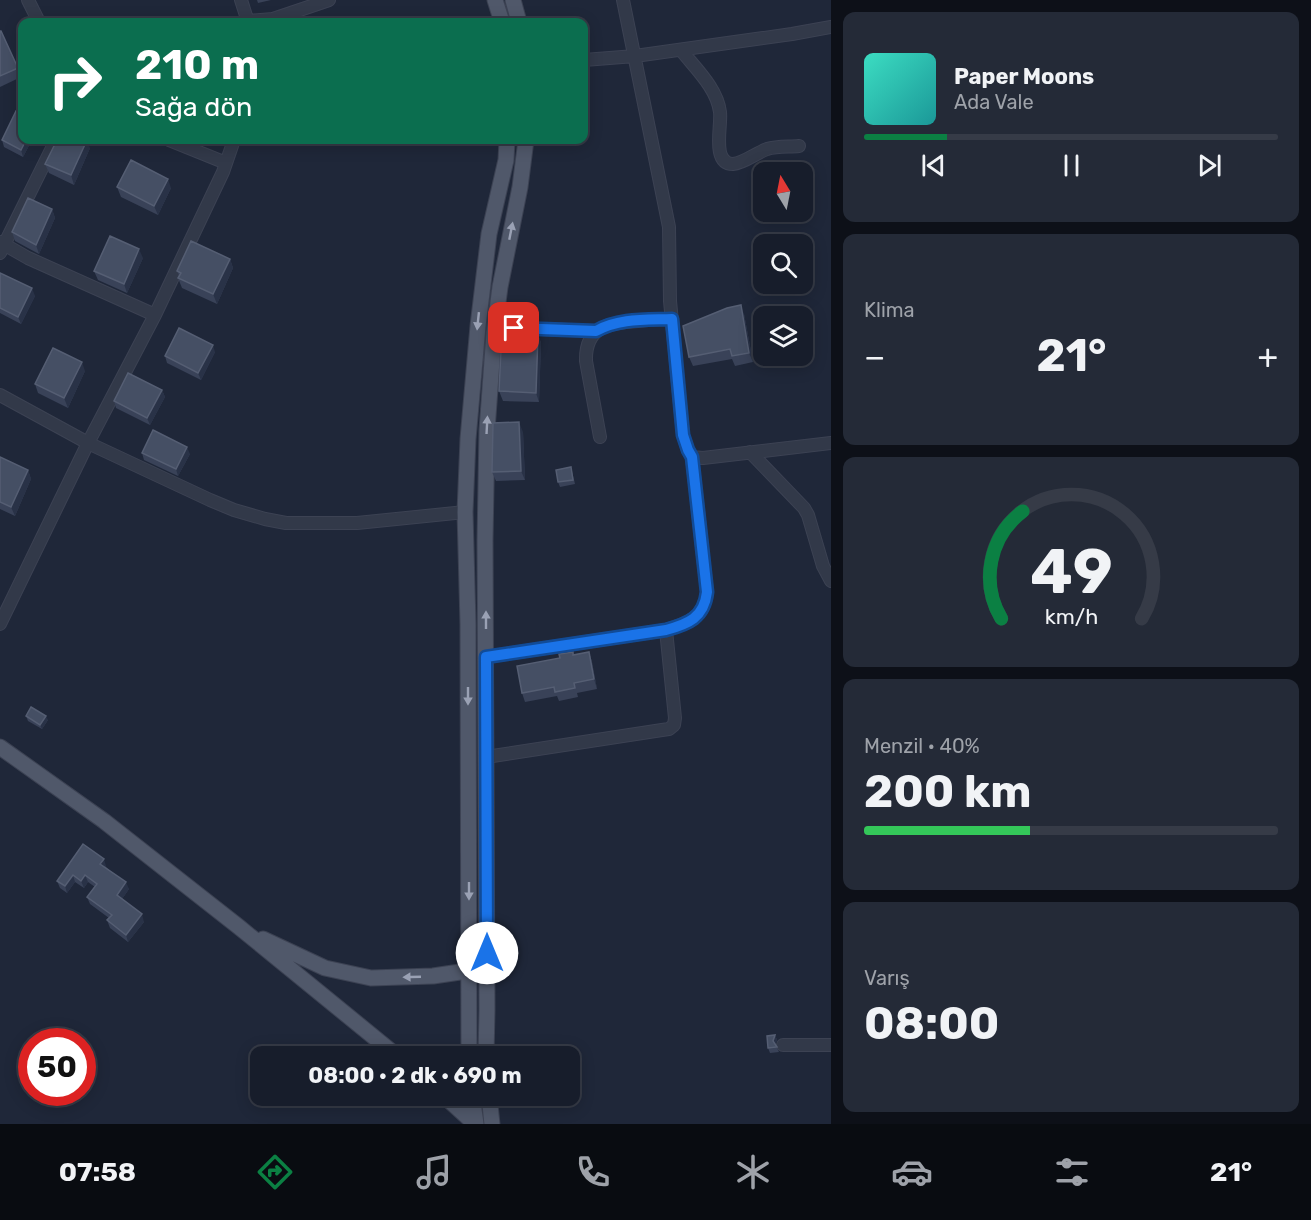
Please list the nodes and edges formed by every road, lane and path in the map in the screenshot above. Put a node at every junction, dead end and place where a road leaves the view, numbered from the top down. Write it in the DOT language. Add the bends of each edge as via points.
graph roads {
  1 [pos="28,0"];
  2 [pos="241,0"];
  3 [pos="329,0"];
  4 [pos="495,0"];
  5 [pos="513,0"];
  6 [pos="623,0"];
  7 [pos="37,18"];
  8 [pos="247,18"];
  9 [pos="276,18"];
  10 [pos="501,18"];
  11 [pos="518,18"];
  12 [pos="831,27"];
  13 [pos="681,50"];
  14 [pos="635,56"];
  15 [pos="588,60"];
  16 [pos="54,144"];
  17 [pos="179,144"];
  18 [pos="233,144"];
  19 [pos="507,144"];
  20 [pos="525,144"];
  21 [pos="799,147"];
  22 [pos="226,163"];
  23 [pos="1,246"];
  24 [pos="155,315"];
  25 [pos="672,319"];
  26 [pos="514,328"];
  27 [pos="596,331"];
  28 [pos="0,395"];
  29 [pos="600,437"];
  30 [pos="88,443"];
  31 [pos="831,443"];
  32 [pos="750,452"];
  33 [pos="692,457"];
  34 [pos="465,512"];
  35 [pos="831,581"];
  36 [pos="0,624"];
  37 [pos="666,630"];
  38 [pos="486,657"];
  39 [pos="0,747"];
  40 [pos="486,756"];
  41 [pos="239,927"];
  42 [pos="469,968"];
  43 [pos="783,1045"];
  44 [pos="831,1045"];
  45 [pos="385,1046"];
  46 [pos="470,1046"];
  47 [pos="486,1046"];
  48 [pos="456,1106"];
  49 [pos="474,1106"];
  50 [pos="490,1106"];
  51 [pos="476,1124"];
  52 [pos="492,1124"];
  1 -- 7 [label="street"];
  2 -- 8 [label="street"];
  3 -- 9 [label="street"];
  4 -- 10 [label="main road"];
  5 -- 11 [label="main road"];
  6 -- 14 [label="street"];
  12 -- 13 [label="street"];
  13 -- 14 [label="street"];
  13 -- 21 [label="street" via="718,102 719,153 723,160 738,163 770,148"];
  14 -- 15 [label="street"];
  14 -- 25 [label="street" via="669,226"];
  16 -- 23 [label="street"];
  17 -- 22 [label="street"];
  18 -- 22 [label="street"];
  19 -- 34 [label="main road, one-way" via="489,234 478,326"];
  38 -- 20 [label="main road, one-way" via="486,452 490,388 500,287"];
  22 -- 24 [label="street"];
  23 -- 24 [label="street"];
  24 -- 30 [label="street"];
  25 -- 27 [label="street" via="617,322"];
  25 -- 33 [label="street" via="683,435"];
  26 -- 27 [label="street"];
  27 -- 29 [label="street" via="585,349"];
  28 -- 30 [label="street"];
  30 -- 34 [label="street" via="234,510 286,523 357,523"];
  30 -- 36 [label="street"];
  31 -- 32 [label="street"];
  32 -- 33 [label="street"];
  32 -- 35 [label="street" via="808,514"];
  33 -- 37 [label="street" via="706,602 694,618"];
  34 -- 42 [label="main road, one-way"];
  37 -- 38 [label="street"];
  37 -- 40 [label="street" via="675,718 669,729"];
  38 -- 40 [label="main road"];
  39 -- 41 [label="main road" via="104,821"];
  40 -- 47 [label="main road"];
  42 -- 41 [label="main road, one-way" via="433,976 370,978 325,968"];
  41 -- 45 [label="main road"];
  42 -- 46 [label="main road"];
  43 -- 44 [label="street"];
  48 -- 51 [label="main road"];
  49 -- 51 [label="main road"];
  50 -- 52 [label="main road"];
}
